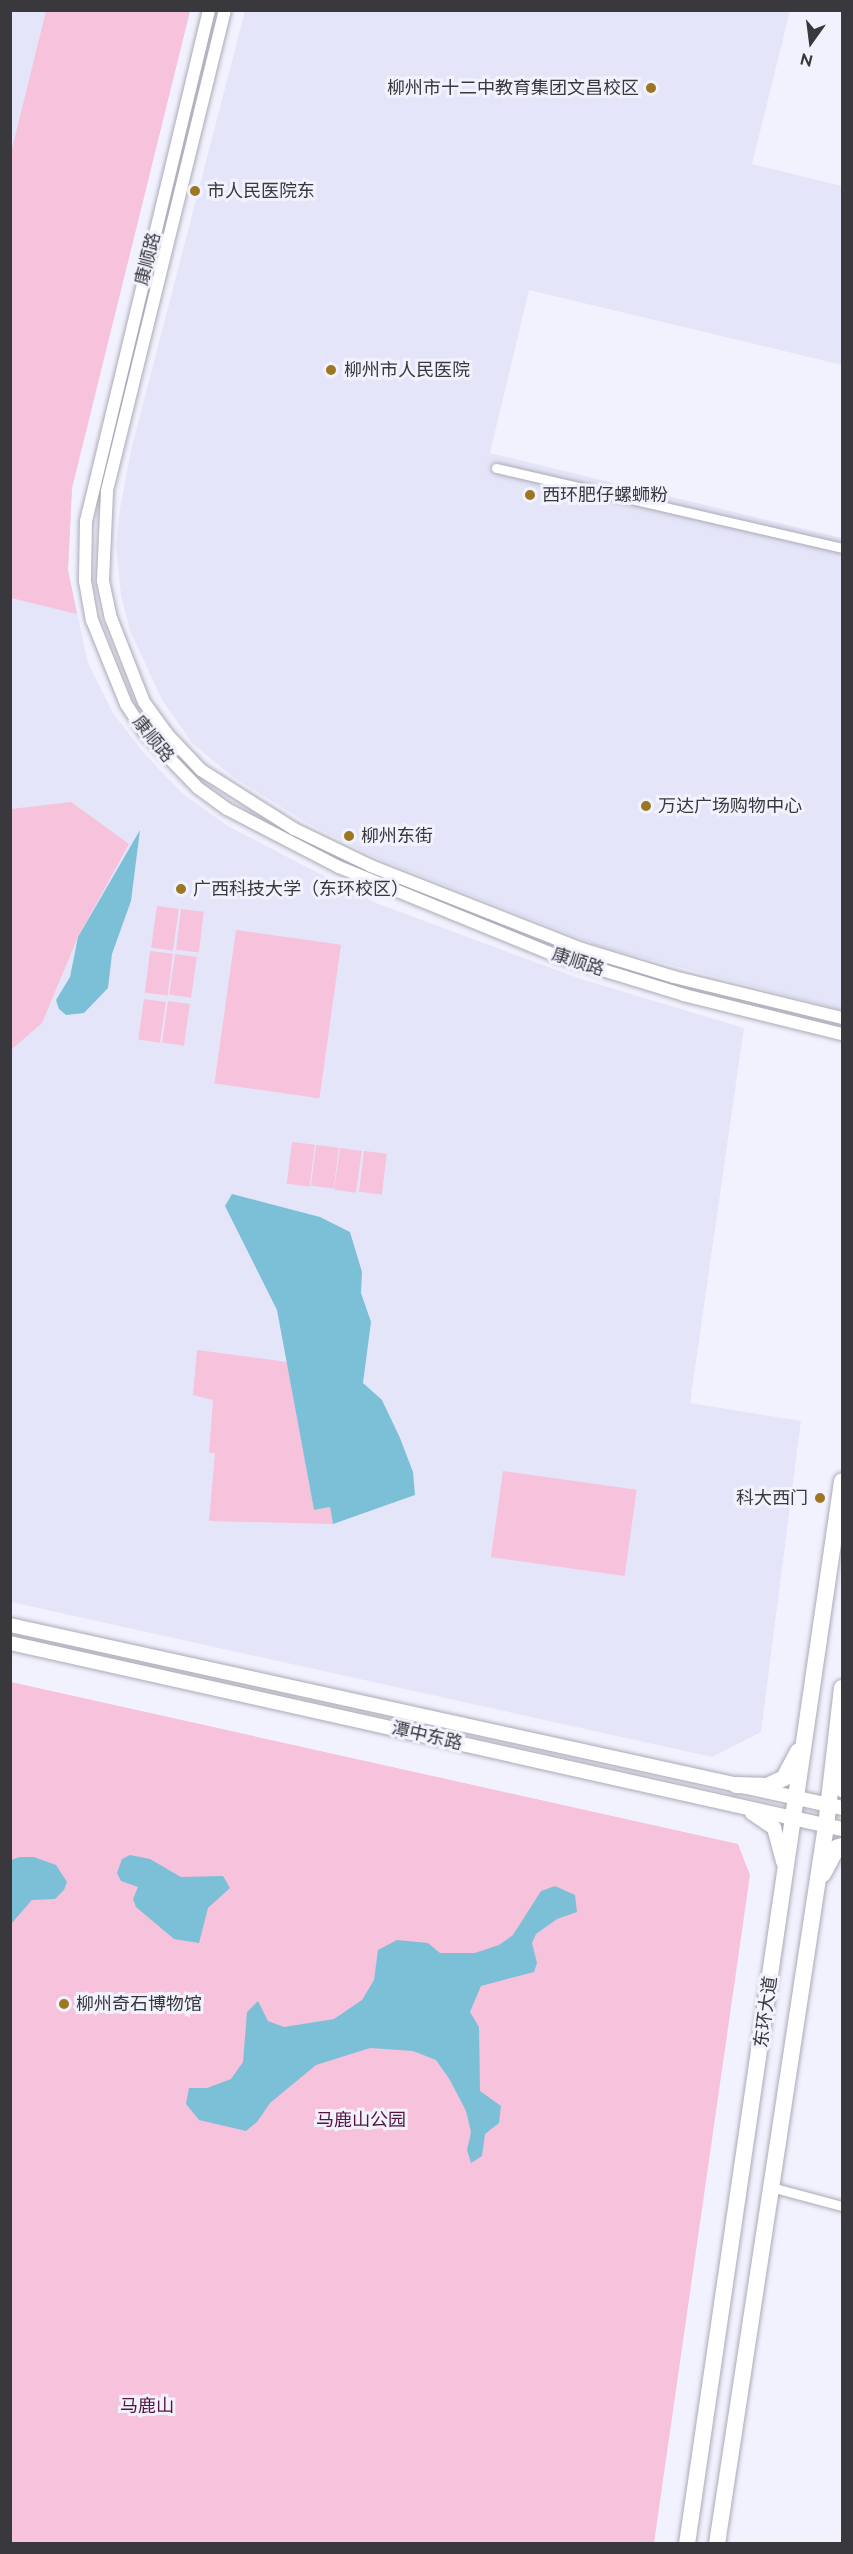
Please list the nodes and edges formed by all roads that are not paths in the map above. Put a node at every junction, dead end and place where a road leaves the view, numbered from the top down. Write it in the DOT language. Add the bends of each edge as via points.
graph roads {
  1 [pos="209,10"];
  2 [pos="225,10"];
  3 [pos="496,468"];
  4 [pos="843,549"];
  5 [pos="843,1018"];
  6 [pos="843,1035"];
  7 [pos="843,1481"];
  8 [pos="10,1625"];
  9 [pos="10,1643"];
  10 [pos="843,1688"];
  11 [pos="807,1726"];
  12 [pos="835,1749"];
  13 [pos="736,1785"];
  14 [pos="843,1790"];
  15 [pos="797,1798"];
  16 [pos="731,1804"];
  17 [pos="835,1806"];
  18 [pos="795,1819"];
  19 [pos="826,1826"];
  20 [pos="843,1829"];
  21 [pos="843,1846"];
  22 [pos="785,1885"];
  23 [pos="815,1897"];
  24 [pos="771,2187"];
  25 [pos="843,2206"];
  26 [pos="687,2544"];
  27 [pos="717,2544"];
  1 -- 6 [label="main road, 康顺路" via="86,521 85,581 92,620 126,704 144,732 198,788 227,809 339,867 561,957 684,995"];
  2 -- 5 [label="main road, 康顺路" via="107,492 103,581 111,618 144,702 201,770 285,824 371,866 582,949 674,977"];
  3 -- 4 [label="street"];
  7 -- 11 [label="highway, 东环大道"];
  8 -- 13 [label="main road, 潭中东路"];
  9 -- 16 [label="main road, 潭中东路"];
  10 -- 12 [label="highway, 东环大道"];
  11 -- 13 [label="highway" via="784,1778 767,1786"];
  11 -- 15 [label="highway, 东环大道"];
  12 -- 14 [label="main road"];
  12 -- 17 [label="highway, 东环大道"];
  13 -- 15 [label="main road, 潭中东路"];
  15 -- 17 [label="main road, 潭中东路"];
  15 -- 18 [label="highway, 东环大道"];
  16 -- 18 [label="main road, 潭中东路"];
  16 -- 22 [label="main road" via="761,1817 774,1828 782,1845"];
  17 -- 19 [label="highway, 东环大道"];
  18 -- 19 [label="main road, 潭中东路"];
  18 -- 22 [label="highway, 东环大道"];
  19 -- 20 [label="main road, 潭中东路"];
  19 -- 23 [label="highway, 东环大道"];
  21 -- 23 [label="highway" via="837,1848 826,1866"];
  22 -- 26 [label="highway, 东环大道"];
  23 -- 24 [label="highway, 东环大道"];
  24 -- 25 [label="street"];
  24 -- 27 [label="highway, 东环大道"];
}
